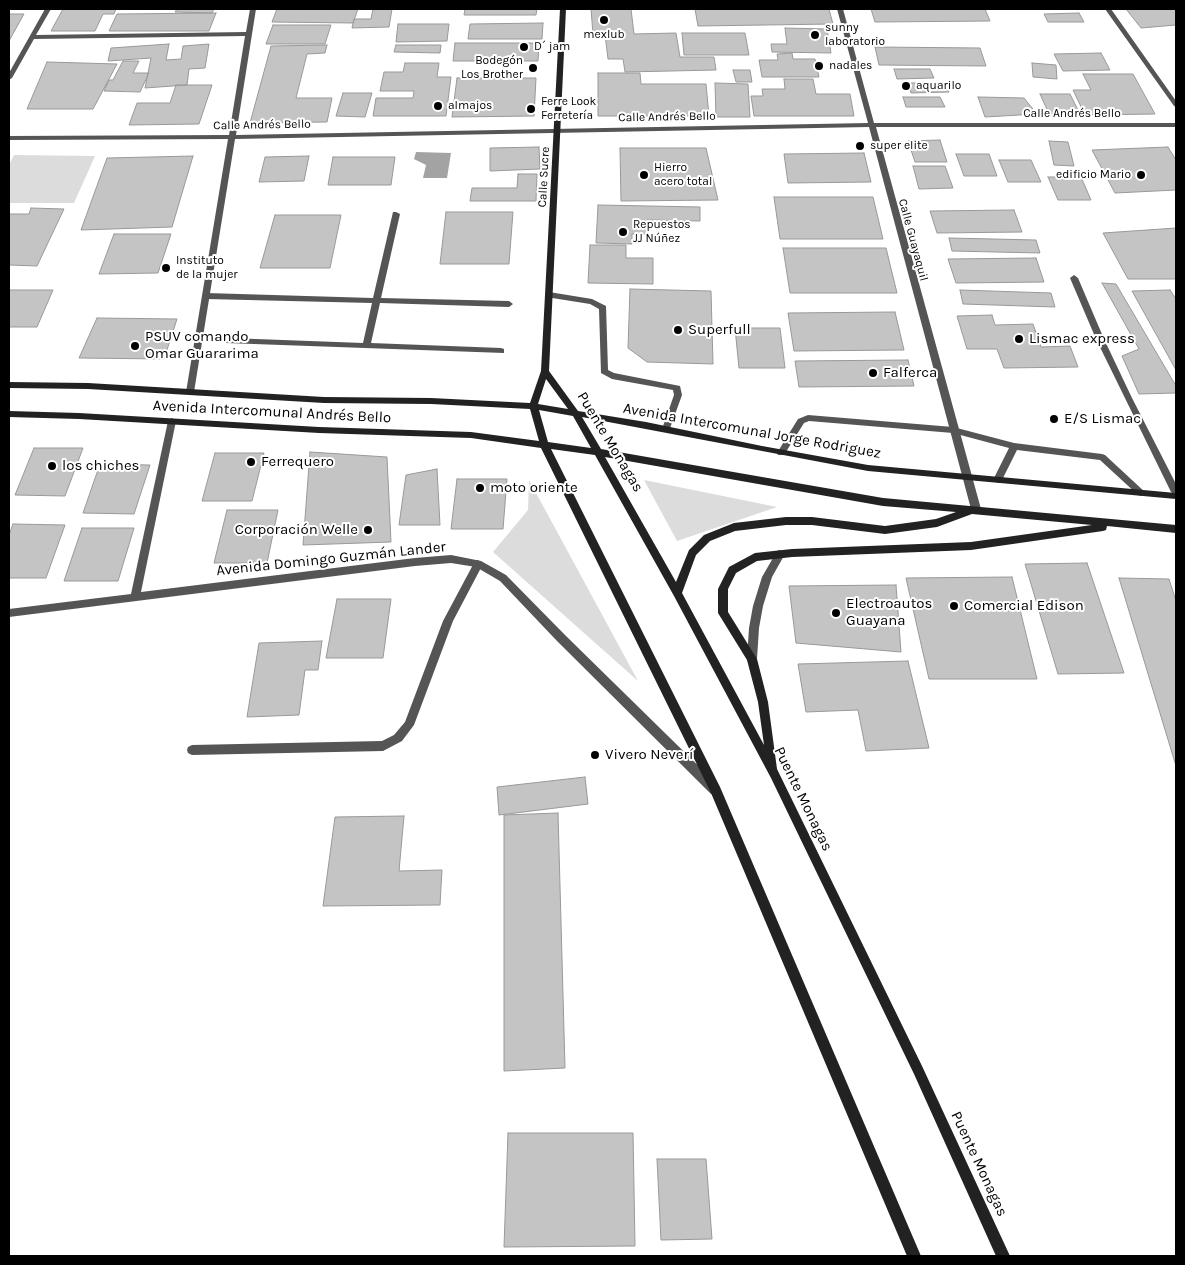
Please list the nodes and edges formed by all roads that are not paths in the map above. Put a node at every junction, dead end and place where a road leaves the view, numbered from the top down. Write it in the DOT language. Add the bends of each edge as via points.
graph roads {
  1 [pos="48,9"];
  2 [pos="253,9"];
  3 [pos="563,9"];
  4 [pos="840,9"];
  5 [pos="1108,9"];
  6 [pos="249,34"];
  7 [pos="32,37"];
  8 [pos="9,78"];
  9 [pos="1176,104"];
  10 [pos="1176,125"];
  11 [pos="870,126"];
  12 [pos="558,130"];
  13 [pos="232,137"];
  14 [pos="9,138"];
  15 [pos="396,214"];
  16 [pos="1074,278"];
  17 [pos="206,296"];
  18 [pos="549,296"];
  19 [pos="376,300"];
  20 [pos="509,304"];
  21 [pos="228,340"];
  22 [pos="366,346"];
  23 [pos="501,351"];
  24 [pos="545,371"];
  25 [pos="9,385"];
  26 [pos="190,392"];
  27 [pos="533,406"];
  28 [pos="575,412"];
  29 [pos="9,414"];
  30 [pos="172,421"];
  31 [pos="666,429"];
  32 [pos="953,430"];
  33 [pos="545,446"];
  34 [pos="1014,446"];
  35 [pos="598,452"];
  36 [pos="781,452"];
  37 [pos="966,476"];
  38 [pos="998,480"];
  39 [pos="1176,492"];
  40 [pos="1141,493"];
  41 [pos="1176,496"];
  42 [pos="976,509"];
  43 [pos="1118,524"];
  44 [pos="1176,529"];
  45 [pos="780,554"];
  46 [pos="478,564"];
  47 [pos="677,593"];
  48 [pos="135,596"];
  49 [pos="9,613"];
  50 [pos="752,659"];
  51 [pos="192,750"];
  52 [pos="775,775"];
  53 [pos="716,791"];
  54 [pos="914,1256"];
  55 [pos="1003,1256"];
  1 -- 7 [label="street"];
  2 -- 6 [label="street"];
  3 -- 12 [label="main road, Calle Sucre"];
  4 -- 11 [label="street, Calle Guayaquil"];
  5 -- 9 [label="street"];
  6 -- 7 [label="street"];
  6 -- 13 [label="street"];
  7 -- 8 [label="street"];
  10 -- 11 [label="street, Calle Andrés Bello"];
  11 -- 12 [label="street, Calle Andrés Bello"];
  11 -- 32 [label="street, Calle Guayaquil"];
  12 -- 13 [label="street, Calle Andrés Bello"];
  12 -- 18 [label="main road, Calle Sucre"];
  13 -- 14 [label="street, Calle Andrés Bello"];
  13 -- 17 [label="street"];
  15 -- 19 [label="street"];
  16 -- 39 [label="street" via="1124,390"];
  17 -- 19 [label="street"];
  17 -- 26 [label="street"];
  18 -- 24 [label="main road, Calle Sucre"];
  18 -- 31 [label="street" via="592,302 603,308 604,371 612,376 677,388 678,395"];
  19 -- 20 [label="street"];
  19 -- 22 [label="street"];
  21 -- 22 [label="street"];
  22 -- 23 [label="street"];
  24 -- 27 [label="main road"];
  24 -- 28 [label="main road, Puente Monagas"];
  25 -- 26 [label="main road, Avenida Intercomunal Andrés Bello"];
  26 -- 27 [label="main road, Avenida Intercomunal Andrés Bello" via="324,400"];
  27 -- 28 [label="main road, Avenida Intercomunal Jorge Rodriguez"];
  27 -- 33 [label="main road"];
  28 -- 31 [label="main road, Avenida Intercomunal Jorge Rodriguez"];
  28 -- 35 [label="main road, Puente Monagas"];
  29 -- 30 [label="main road, Avenida Intercomunal Andrés Bello"];
  30 -- 33 [label="main road, Avenida Intercomunal Andrés Bello" via="319,430 471,434"];
  30 -- 48 [label="street"];
  31 -- 36 [label="main road, Avenida Intercomunal Jorge Rodriguez"];
  32 -- 34 [label="street"];
  32 -- 36 [label="street" via="808,418 801,421"];
  32 -- 37 [label="street, Calle Guayaquil"];
  33 -- 35 [label="main road"];
  33 -- 53 [label="main road"];
  34 -- 38 [label="street"];
  34 -- 40 [label="street" via="1102,457"];
  35 -- 42 [label="main road" via="883,502"];
  35 -- 47 [label="main road, Puente Monagas"];
  36 -- 37 [label="main road, Avenida Intercomunal Jorge Rodriguez" via="868,468"];
  37 -- 38 [label="main road, Avenida Intercomunal Jorge Rodriguez"];
  37 -- 42 [label="street, Calle Guayaquil"];
  38 -- 40 [label="main road, Avenida Intercomunal Jorge Rodriguez"];
  40 -- 41 [label="main road, Avenida Intercomunal Jorge Rodriguez"];
  42 -- 43 [label="main road"];
  42 -- 47 [label="main road" via="937,523 885,530 812,521 734,527 707,538 692,553"];
  43 -- 44 [label="main road"];
  43 -- 45 [label="main road" via="971,546"];
  45 -- 50 [label="street" via="767,577 758,606"];
  45 -- 50 [label="main road" via="755,557 732,570 723,589 723,612"];
  46 -- 48 [label="street, Avenida Domingo Guzmán Lander" via="451,559 415,562"];
  46 -- 51 [label="street" via="448,621 409,725 398,738 383,746"];
  46 -- 53 [label="street, Avenida Domingo Guzmán Lander" via="503,578"];
  47 -- 52 [label="main road, Puente Monagas"];
  48 -- 49 [label="street, Avenida Domingo Guzmán Lander"];
  50 -- 52 [label="main road"];
  52 -- 55 [label="main road, Puente Monagas" via="918,1070"];
  53 -- 54 [label="main road"];
}
